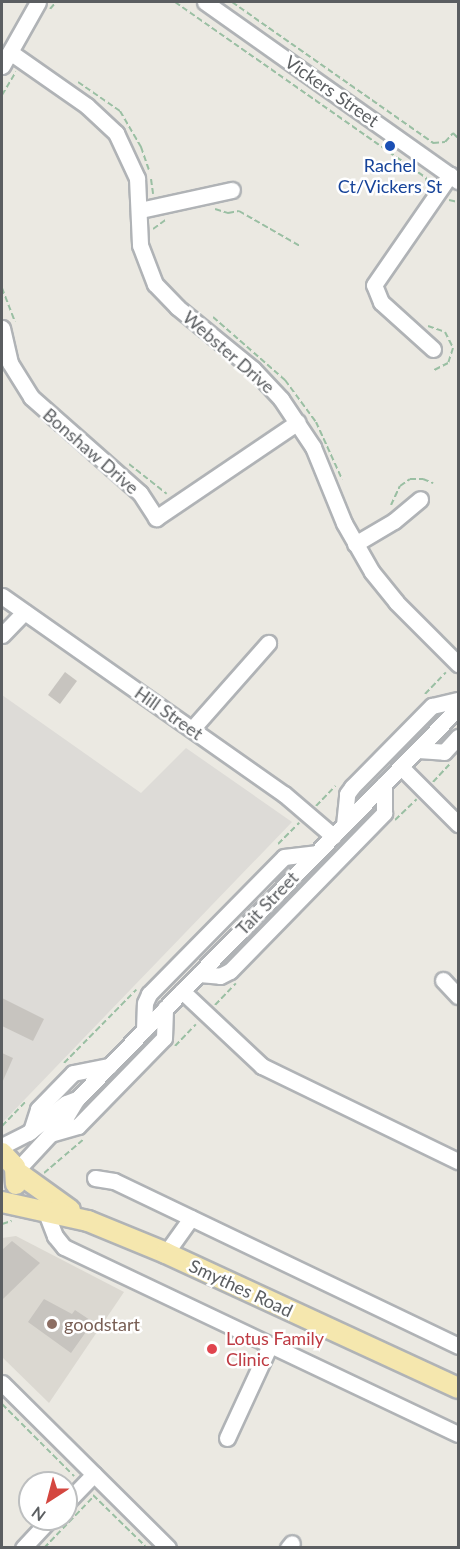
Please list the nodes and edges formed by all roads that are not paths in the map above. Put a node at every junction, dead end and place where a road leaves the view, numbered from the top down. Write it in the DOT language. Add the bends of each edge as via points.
graph roads {
  1 [pos="38,2"];
  2 [pos="206,2"];
  3 [pos="10,52"];
  4 [pos="2,66"];
  5 [pos="455,176"];
  6 [pos="232,190"];
  7 [pos="140,210"];
  8 [pos="9,329"];
  9 [pos="433,349"];
  10 [pos="298,422"];
  11 [pos="420,499"];
  12 [pos="355,544"];
  13 [pos="2,596"];
  14 [pos="24,612"];
  15 [pos="2,635"];
  16 [pos="268,643"];
  17 [pos="459,664"];
  18 [pos="459,700"];
  19 [pos="459,708"];
  20 [pos="192,729"];
  21 [pos="459,737"];
  22 [pos="418,750"];
  23 [pos="401,767"];
  24 [pos="384,784"];
  25 [pos="459,824"];
  26 [pos="338,831"];
  27 [pos="316,853"];
  28 [pos="199,974"];
  29 [pos="443,980"];
  30 [pos="182,991"];
  31 [pos="459,996"];
  32 [pos="165,1008"];
  33 [pos="144,1030"];
  34 [pos="109,1066"];
  35 [pos="77,1099"];
  36 [pos="31,1131"];
  37 [pos="47,1136"];
  38 [pos="2,1146"];
  39 [pos="2,1153"];
  40 [pos="459,1161"];
  41 [pos="17,1171"];
  42 [pos="94,1178"];
  43 [pos="2,1202"];
  44 [pos="45,1210"];
  45 [pos="191,1218"];
  46 [pos="87,1221"];
  47 [pos="166,1253"];
  48 [pos="270,1345"];
  49 [pos="459,1346"];
  50 [pos="2,1383"];
  51 [pos="459,1388"];
  52 [pos="459,1434"];
  53 [pos="227,1438"];
  54 [pos="90,1485"];
  55 [pos="78,1494"];
  56 [pos="39,1531"];
  57 [pos="23,1548"];
  58 [pos="168,1548"];
  1 -- 3 [label="street"];
  2 -- 5 [label="street, Vickers Street"];
  3 -- 4 [label="street"];
  3 -- 7 [label="street, Webster Drive" via="87,106 116,133 132,163"];
  5 -- 9 [label="street" via="434,199 374,285 381,302"];
  6 -- 7 [label="street"];
  7 -- 10 [label="street, Webster Drive" via="142,254 159,288 262,376"];
  8 -- 10 [label="street, Bonshaw Drive" via="10,363 31,397 140,493 156,518"];
  10 -- 12 [label="street, Webster Drive" via="316,453"];
  11 -- 12 [label="street" via="394,521"];
  12 -- 17 [label="street, Webster Drive" via="388,593"];
  13 -- 14 [label="street, Hill Street"];
  14 -- 15 [label="street"];
  14 -- 20 [label="street, Hill Street"];
  16 -- 20 [label="street"];
  18 -- 26 [label="street" via="432,705 350,789"];
  19 -- 22 [label="street, Tait Street"];
  20 -- 26 [label="street, Hill Street"];
  21 -- 22 [label="street" via="443,752"];
  22 -- 23 [label="street, Tait Street"];
  23 -- 24 [label="street, Tait Street"];
  23 -- 25 [label="street"];
  24 -- 26 [label="street, Tait Street"];
  24 -- 28 [label="street" via="384,813 228,973"];
  26 -- 27 [label="street, Tait Street"];
  27 -- 28 [label="street, Tait Street"];
  27 -- 33 [label="street" via="284,857 149,994"];
  28 -- 30 [label="street, Tait Street"];
  29 -- 31 [label="street"];
  30 -- 32 [label="street, Tait Street"];
  30 -- 40 [label="street" via="262,1066"];
  32 -- 33 [label="street, Tait Street"];
  32 -- 37 [label="street" via="164,1038 78,1126"];
  33 -- 34 [label="street, Tait Street"];
  34 -- 35 [label="street, Tait Street"];
  34 -- 36 [label="street" via="73,1073 40,1107"];
  35 -- 36 [label="street, Tait Street" via="63,1104"];
  35 -- 37 [label="street, Tait Street"];
  36 -- 38 [label="street, Tait Street"];
  37 -- 41 [label="street, Tait Street"];
  39 -- 41 [label="main road, Smythes Road"];
  41 -- 43 [label="main road" via="14,1190"];
  41 -- 46 [label="main road, Smythes Road"];
  42 -- 45 [label="street" via="114,1181"];
  43 -- 44 [label="main road, Smythes Road"];
  44 -- 46 [label="main road, Smythes Road"];
  44 -- 48 [label="street" via="64,1247"];
  45 -- 47 [label="street"];
  45 -- 49 [label="street"];
  46 -- 47 [label="main road, Smythes Road"];
  47 -- 51 [label="main road, Smythes Road"];
  48 -- 52 [label="street"];
  48 -- 53 [label="street"];
  50 -- 54 [label="street"];
  54 -- 55 [label="street"];
  54 -- 58 [label="street"];
  56 -- 57 [label="street"];
}
